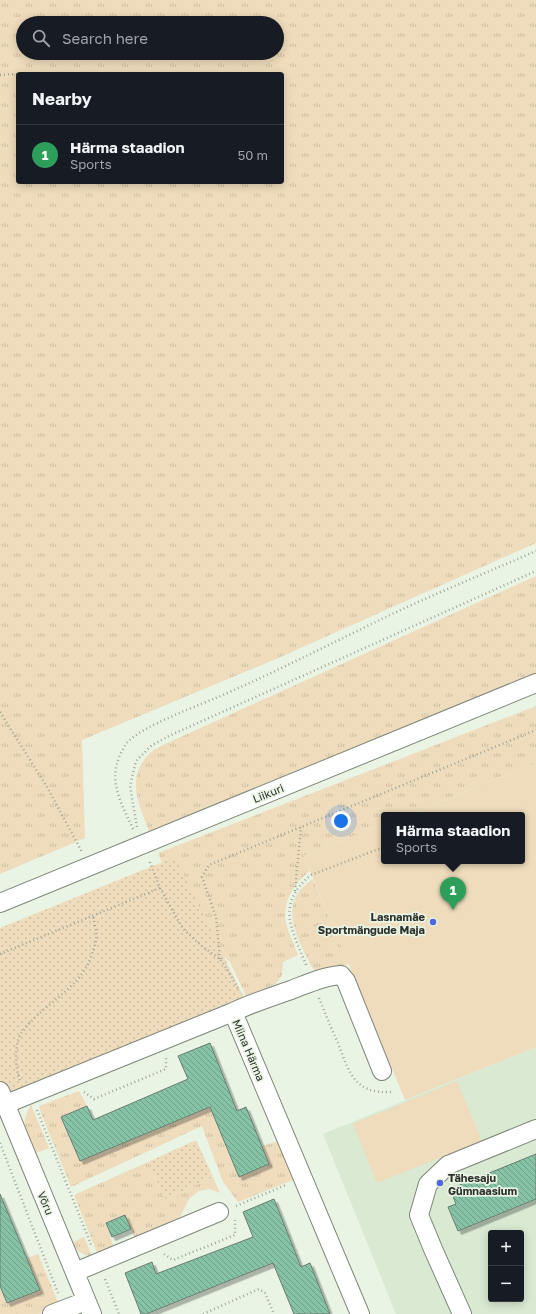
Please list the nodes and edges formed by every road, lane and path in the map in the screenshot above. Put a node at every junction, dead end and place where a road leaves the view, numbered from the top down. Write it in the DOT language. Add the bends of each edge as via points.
graph roads {
  1 [pos="16,74"];
  2 [pos="0,75"];
  3 [pos="536,551"];
  4 [pos="536,571"];
  5 [pos="536,683"];
  6 [pos="0,712"];
  7 [pos="536,730"];
  8 [pos="300,827"];
  9 [pos="133,829"];
  10 [pos="143,844"];
  11 [pos="89,866"];
  12 [pos="160,888"];
  13 [pos="295,892"];
  14 [pos="0,903"];
  15 [pos="93,916"];
  16 [pos="0,954"];
  17 [pos="220,959"];
  18 [pos="240,1009"];
  19 [pos="166,1055"];
  20 [pos="382,1071"];
  21 [pos="83,1091"];
  22 [pos="26,1095"];
  23 [pos="3,1098"];
  24 [pos="536,1129"];
  25 [pos="0,1144"];
  26 [pos="219,1212"];
  27 [pos="98,1263"];
  28 [pos="74,1272"];
  29 [pos="50,1274"];
  30 [pos="89,1307"];
  31 [pos="52,1314"];
  32 [pos="119,1314"];
  33 [pos="203,1314"];
  34 [pos="274,1314"];
  35 [pos="360,1314"];
  36 [pos="462,1314"];
  1 -- 2 [label="path"];
  3 -- 9 [label="path" via="392,614 226,694 142,730 127,743 116,764 115,783"];
  4 -- 10 [label="path" via="152,745 136,761 130,786 133,811"];
  5 -- 10 [label="street, Liikuri"];
  6 -- 11 [label="path" via="47,787"];
  7 -- 8 [label="path"];
  8 -- 13 [label="path"];
  8 -- 17 [label="path" via="208,865 202,877 216,918"];
  10 -- 11 [label="street, Liikuri"];
  10 -- 12 [label="path"];
  11 -- 14 [label="street, Liikuri"];
  12 -- 15 [label="path"];
  12 -- 17 [label="path" via="183,928"];
  15 -- 16 [label="path"];
  15 -- 22 [label="path" via="97,939 85,970 21,1033 16,1052 18,1075"];
  17 -- 18 [label="path" via="227,969"];
  18 -- 20 [label="street" via="312,982 341,976 346,981"];
  18 -- 22 [label="street, Miina Härma"];
  18 -- 35 [label="street, Miina Härma"];
  19 -- 21 [label="path" via="166,1069 94,1099"];
  22 -- 23 [label="street, Miina Härma"];
  22 -- 27 [label="path" via="35,1106"];
  23 -- 28 [label="street, Võru"];
  24 -- 36 [label="street" via="448,1165 428,1184 419,1215"];
  25 -- 29 [label="path"];
  26 -- 27 [label="street"];
  27 -- 28 [label="street"];
  27 -- 32 [label="path"];
  28 -- 30 [label="street, Võru"];
  30 -- 31 [label="street"];
  33 -- 34 [label="path" via="259,1290 265,1293"];
}
